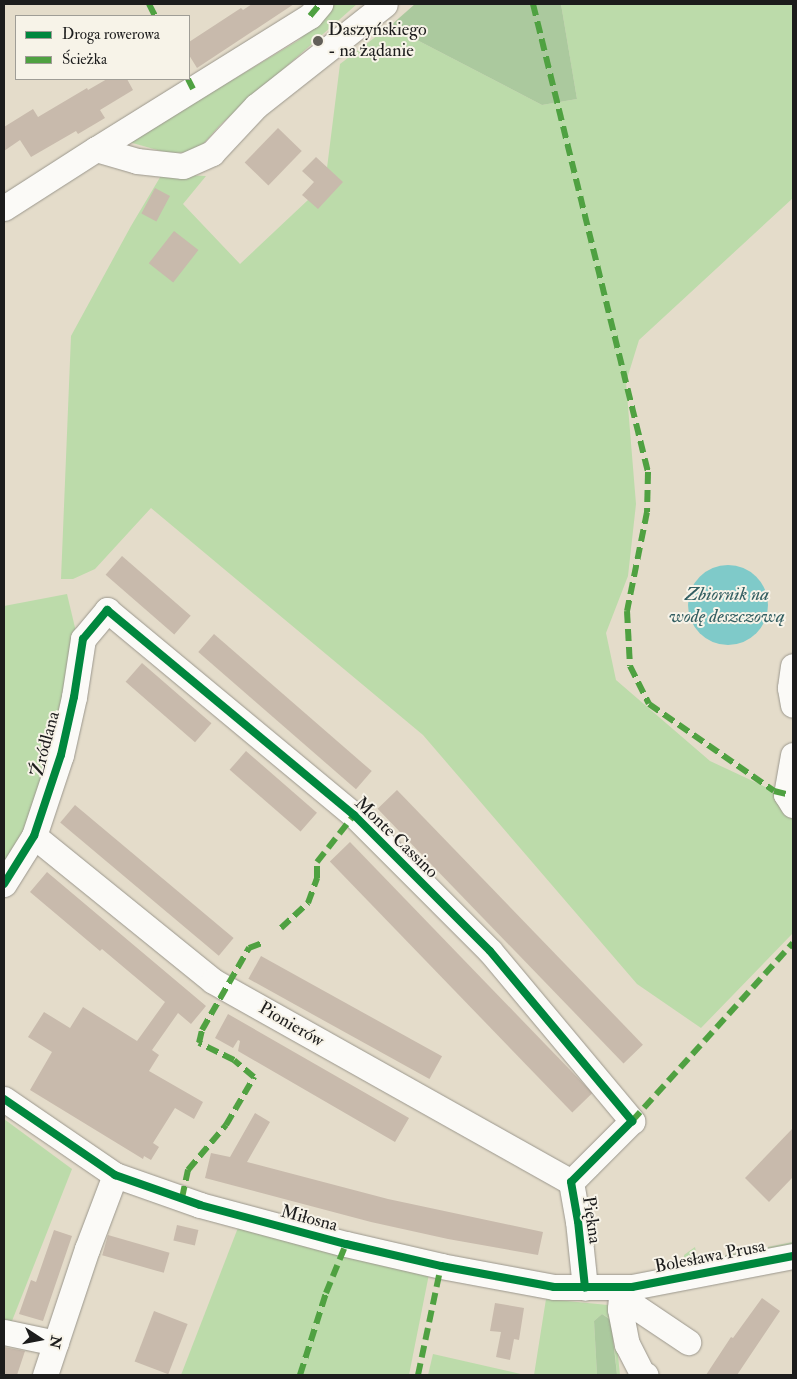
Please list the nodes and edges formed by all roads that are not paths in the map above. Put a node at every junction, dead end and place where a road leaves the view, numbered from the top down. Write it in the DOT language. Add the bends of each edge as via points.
graph roads {
  1 [pos="385,4"];
  2 [pos="315,10"];
  3 [pos="96,150"];
  4 [pos="4,208"];
  5 [pos="107,610"];
  6 [pos="793,666"];
  7 [pos="793,705"];
  8 [pos="793,755"];
  9 [pos="793,805"];
  10 [pos="34,836"];
  11 [pos="4,884"];
  12 [pos="4,1100"];
  13 [pos="632,1121"];
  14 [pos="115,1175"];
  15 [pos="571,1182"];
  16 [pos="793,1256"];
  17 [pos="585,1288"];
  18 [pos="627,1292"];
  19 [pos="4,1332"];
  20 [pos="688,1342"];
  21 [pos="56,1343"];
  22 [pos="45,1375"];
  23 [pos="646,1375"];
  1 -- 3 [label="street" via="256,106 212,153 183,166 137,161"];
  2 -- 3 [label="street"];
  3 -- 4 [label="street"];
  5 -- 10 [label="street, Źródlana" via="83,639 61,755"];
  5 -- 13 [label="street, Monte Cassino" via="354,815 490,951"];
  6 -- 7 [label="street" via="790,688"];
  8 -- 9 [label="street" via="786,794"];
  10 -- 11 [label="street, Źródlana"];
  10 -- 15 [label="street, Pionierów" via="213,981"];
  12 -- 14 [label="street, Miłosna"];
  13 -- 15 [label="street, Piękna"];
  14 -- 17 [label="street, Miłosna" via="200,1205 346,1244 554,1287"];
  14 -- 21 [label="street" via="86,1249"];
  15 -- 17 [label="street, Piękna"];
  16 -- 18 [label="street, Bolesława Prusa"];
  17 -- 18 [label="street, Miłosna"];
  18 -- 20 [label="street"];
  18 -- 23 [label="street" via="620,1309 624,1333 642,1373"];
  19 -- 21 [label="street"];
  21 -- 22 [label="street"];
}
